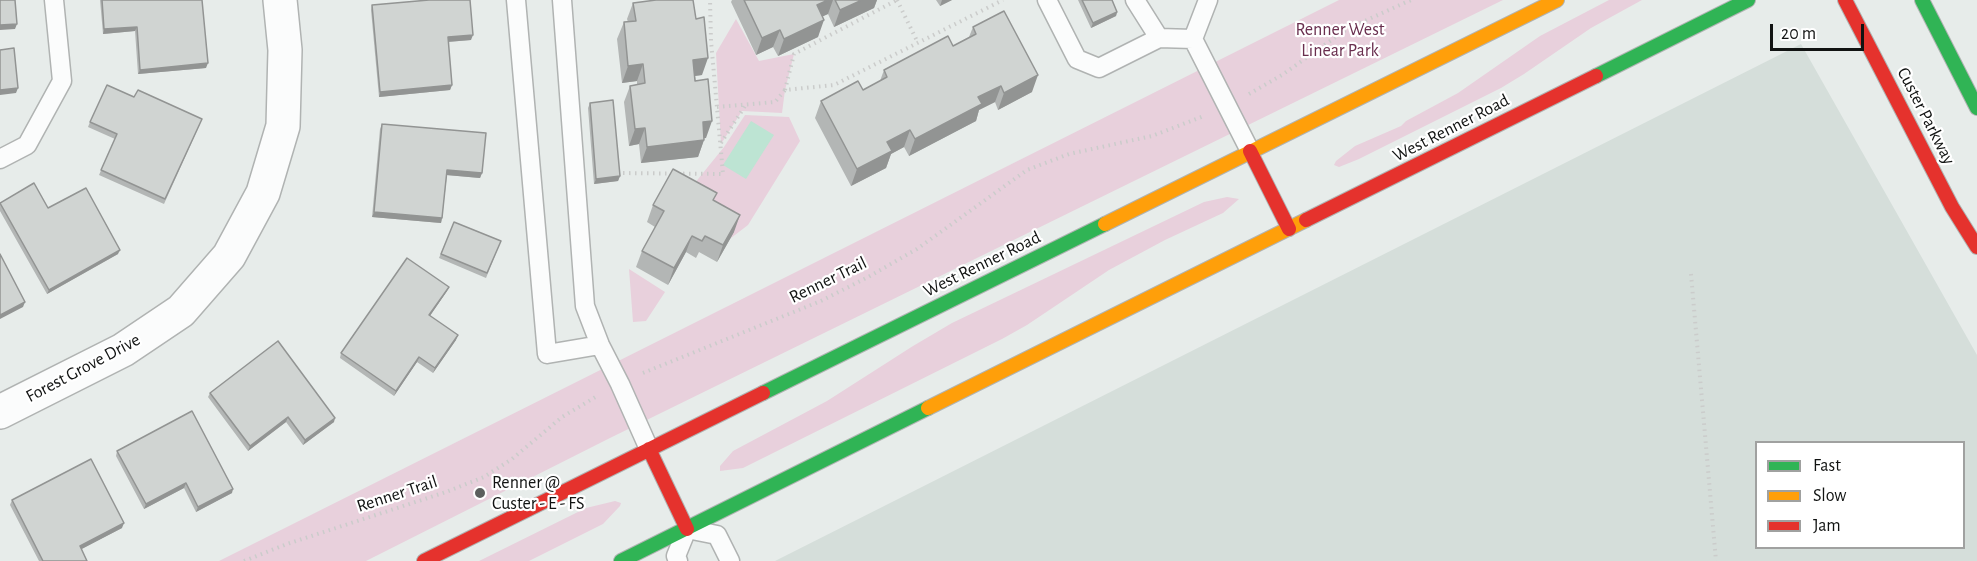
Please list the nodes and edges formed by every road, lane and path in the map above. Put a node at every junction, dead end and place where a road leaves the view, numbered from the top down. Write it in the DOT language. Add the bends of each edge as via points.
graph roads {
  1 [pos="54,0"];
  2 [pos="280,0"];
  3 [pos="516,0"];
  4 [pos="562,0"];
  5 [pos="710,0"];
  6 [pos="897,0"];
  7 [pos="1003,0"];
  8 [pos="1047,0"];
  9 [pos="1135,0"];
  10 [pos="1208,0"];
  11 [pos="1411,0"];
  12 [pos="1557,0"];
  13 [pos="1748,0"];
  14 [pos="1845,0"];
  15 [pos="1922,0"];
  16 [pos="1535,5"];
  17 [pos="1159,38"];
  18 [pos="1193,39"];
  19 [pos="918,43"];
  20 [pos="785,90"];
  21 [pos="745,105"];
  22 [pos="1227,105"];
  23 [pos="717,107"];
  24 [pos="1977,108"];
  25 [pos="721,144"];
  26 [pos="1250,151"];
  27 [pos="0,159"];
  28 [pos="575,173"];
  29 [pos="1290,229"];
  30 [pos="1977,247"];
  31 [pos="1691,274"];
  32 [pos="600,345"];
  33 [pos="620,384"];
  34 [pos="0,412"];
  35 [pos="649,450"];
  36 [pos="687,529"];
  37 [pos="244,561"];
  38 [pos="424,561"];
  39 [pos="621,561"];
  40 [pos="678,561"];
  41 [pos="730,561"];
  42 [pos="1716,561"];
  1 -- 27 [label="lane" via="62,81 27,146"];
  2 -- 34 [label="street, Forest Grove Drive" via="285,50 283,126 263,193 229,256 181,311 162,324 123,350"];
  3 -- 32 [label="lane" via="547,354"];
  4 -- 28 [label="lane"];
  5 -- 23 [label="path"];
  6 -- 19 [label="path"];
  6 -- 20 [label="path" via="794,54"];
  7 -- 19 [label="path"];
  8 -- 17 [label="lane" via="1077,59 1099,68"];
  9 -- 17 [label="lane"];
  10 -- 18 [label="lane"];
  11 -- 22 [label="path, Renner Trail" via="1347,29 1282,75"];
  12 -- 16 [label="main road, West Renner Road"];
  13 -- 29 [label="main road, West Renner Road"];
  14 -- 30 [label="main road, Custer Parkway" via="1952,207"];
  15 -- 24 [label="main road"];
  16 -- 26 [label="main road, West Renner Road"];
  17 -- 18 [label="lane"];
  18 -- 22 [label="lane"];
  19 -- 20 [label="path" via="834,85"];
  20 -- 21 [label="path" via="775,102"];
  21 -- 23 [label="path"];
  21 -- 25 [label="path"];
  22 -- 26 [label="lane"];
  22 -- 33 [label="path, Renner Trail" via="1180,127 1070,154 1027,170 917,249 868,277 821,301"];
  23 -- 25 [label="path"];
  25 -- 28 [label="path" via="723,174"];
  26 -- 29 [label="main road"];
  26 -- 35 [label="main road, West Renner Road"];
  28 -- 32 [label="lane" via="585,306"];
  29 -- 36 [label="main road, West Renner Road"];
  31 -- 42 [label="path"];
  32 -- 33 [label="lane"];
  33 -- 35 [label="lane"];
  33 -- 37 [label="path, Renner Trail" via="562,417 484,477"];
  35 -- 36 [label="main road"];
  35 -- 38 [label="main road, West Renner Road"];
  36 -- 39 [label="main road, West Renner Road"];
  36 -- 40 [label="lane" via="676,556"];
  36 -- 41 [label="lane" via="717,535"];
}
